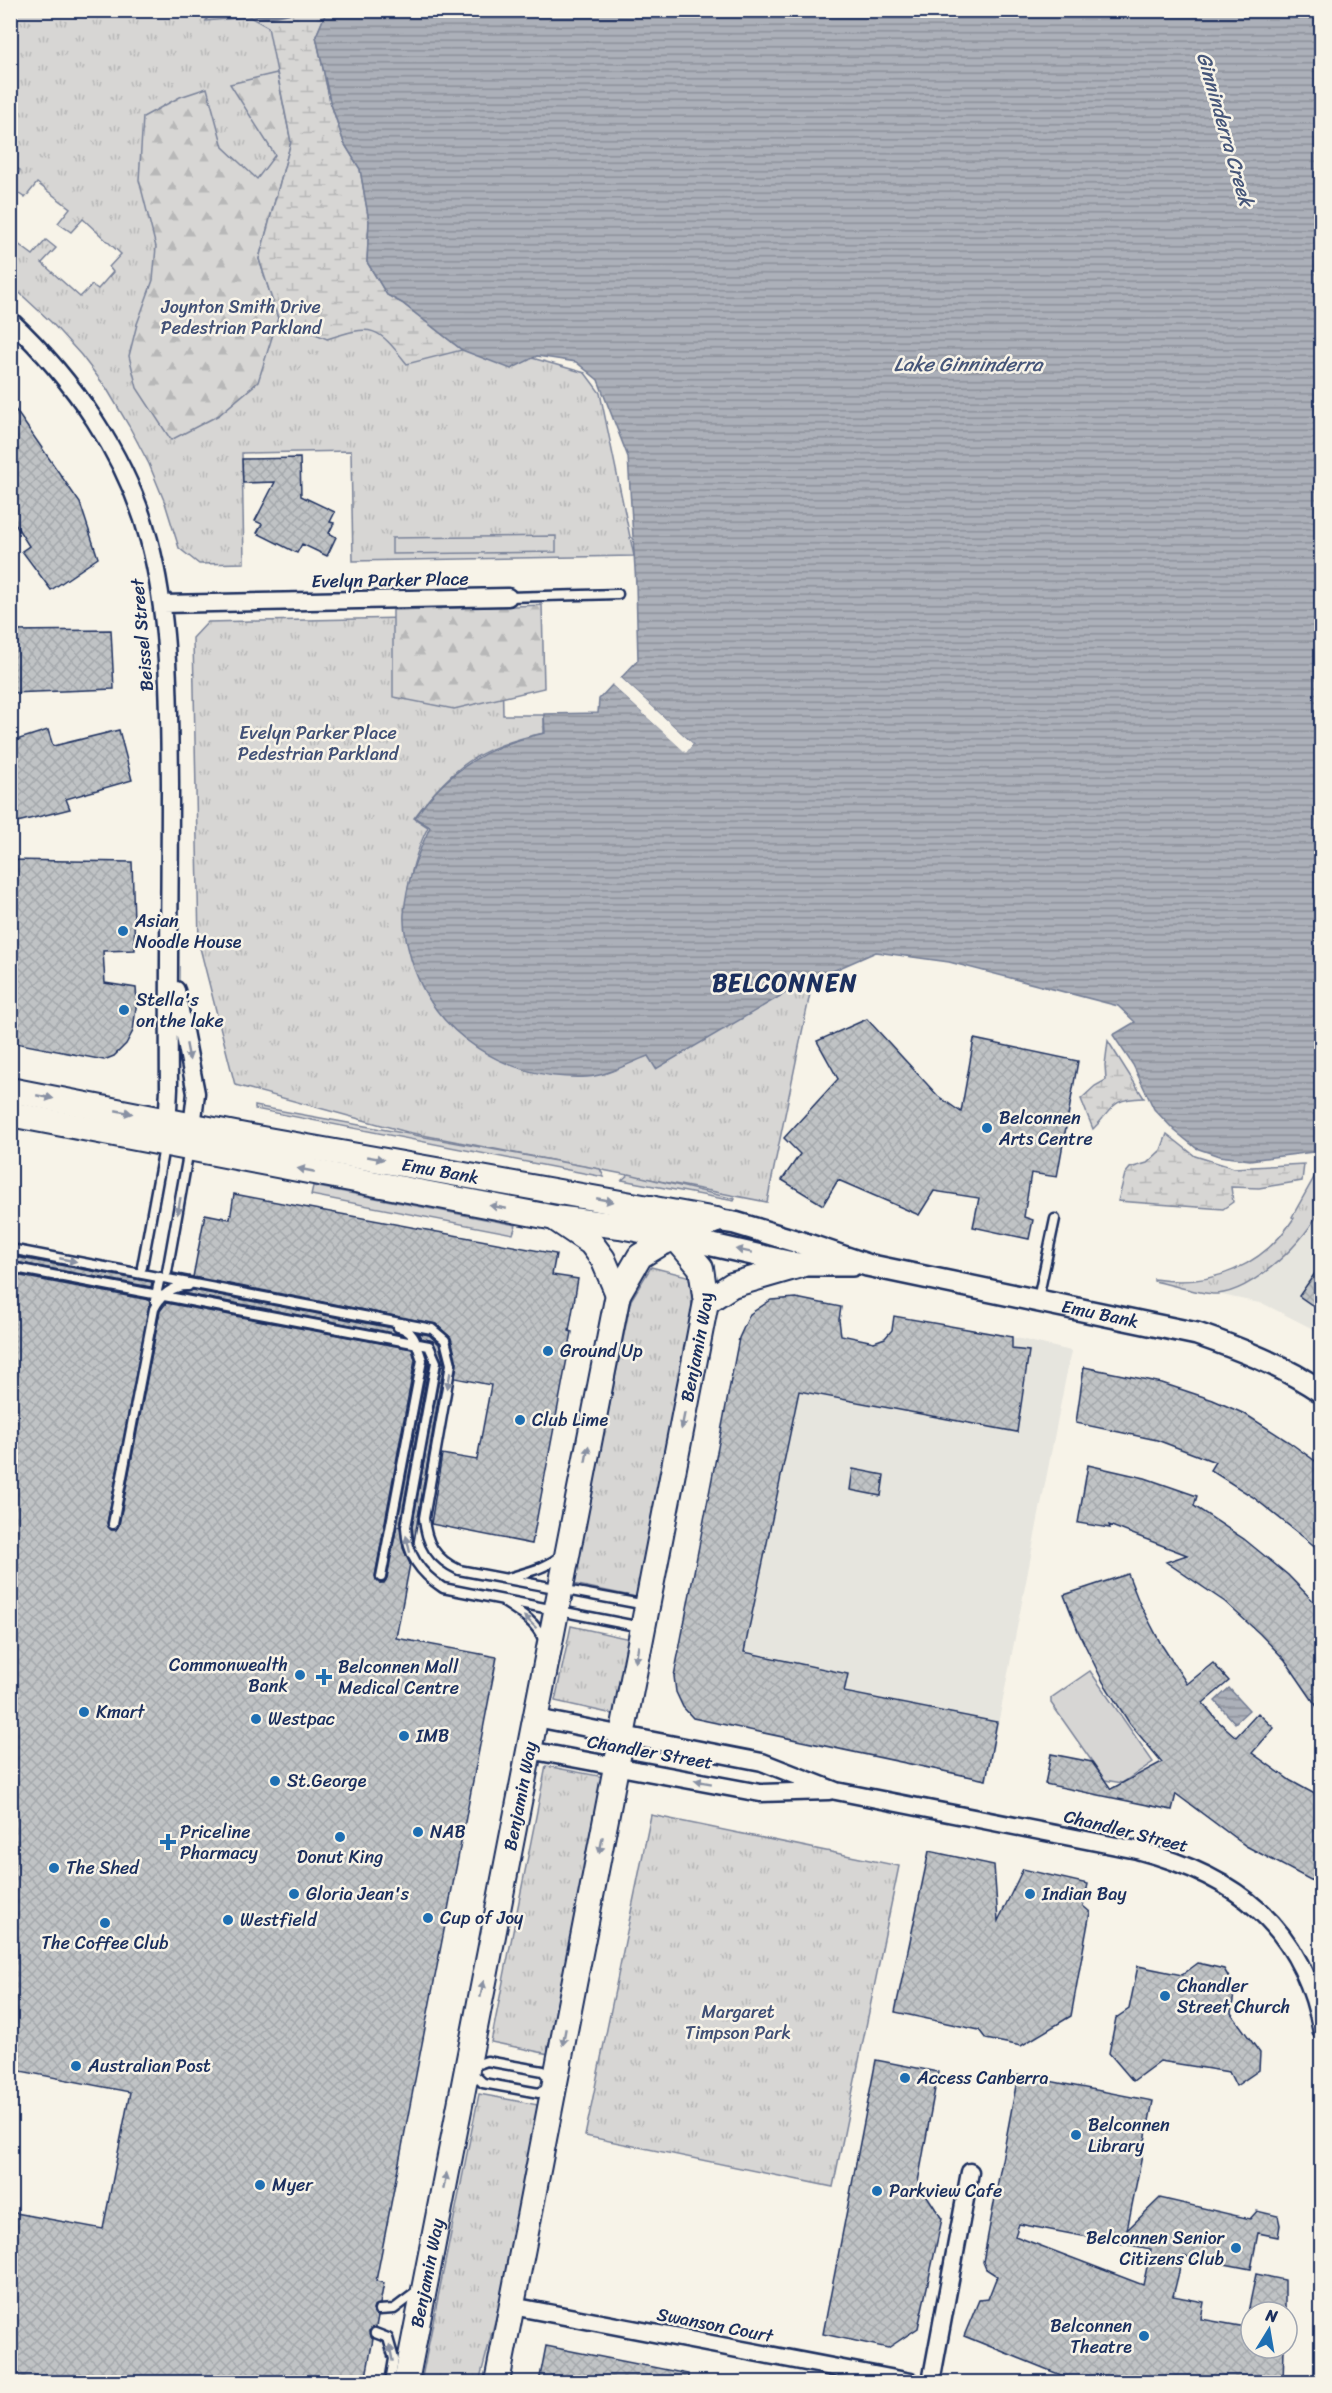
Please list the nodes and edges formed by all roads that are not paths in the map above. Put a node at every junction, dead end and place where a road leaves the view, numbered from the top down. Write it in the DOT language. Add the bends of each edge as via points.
graph roads {
  1 [pos="10,320"];
  2 [pos="618,594"];
  3 [pos="508,597"];
  4 [pos="162,604"];
  5 [pos="169,953"];
  6 [pos="10,1090"];
  7 [pos="10,1114"];
  8 [pos="167,1132"];
  9 [pos="191,1137"];
  10 [pos="651,1208"];
  11 [pos="555,1218"];
  12 [pos="1055,1219"];
  13 [pos="716,1220"];
  14 [pos="677,1237"];
  15 [pos="10,1249"];
  16 [pos="801,1265"];
  17 [pos="867,1265"];
  18 [pos="10,1267"];
  19 [pos="142,1267"];
  20 [pos="163,1274"];
  21 [pos="618,1294"];
  22 [pos="156,1295"];
  23 [pos="706,1302"];
  24 [pos="1037,1302"];
  25 [pos="148,1338"];
  26 [pos="1322,1392"];
  27 [pos="113,1524"];
  28 [pos="569,1549"];
  29 [pos="381,1577"];
  30 [pos="505,1579"];
  31 [pos="501,1600"];
  32 [pos="559,1600"];
  33 [pos="644,1616"];
  34 [pos="549,1653"];
  35 [pos="536,1718"];
  36 [pos="622,1735"];
  37 [pos="529,1750"];
  38 [pos="616,1766"];
  39 [pos="836,1791"];
  40 [pos="1322,2032"];
  41 [pos="467,2068"];
  42 [pos="554,2085"];
  43 [pos="970,2172"];
  44 [pos="424,2286"];
  45 [pos="512,2306"];
  46 [pos="379,2310"];
  47 [pos="375,2334"];
  48 [pos="390,2382"];
  49 [pos="406,2382"];
  50 [pos="497,2382"];
  51 [pos="911,2382"];
  52 [pos="931,2382"];
  1 -- 4 [label="street, Beissel Street" via="65,379 96,422 120,466 149,538"];
  2 -- 3 [label="lane, Evelyn Parker Place"];
  3 -- 4 [label="street, Evelyn Parker Place"];
  4 -- 5 [label="street, Beissel Street" via="169,721"];
  5 -- 8 [label="street, Beissel Street"];
  5 -- 9 [label="street, Beissel Street, one-way" via="196,1093"];
  6 -- 8 [label="main road, Emu Bank, one-way"];
  7 -- 8 [label="main road, Emu Bank"];
  8 -- 9 [label="main road, Emu Bank"];
  8 -- 19 [label="lane"];
  9 -- 10 [label="main road, Emu Bank, one-way"];
  11 -- 9 [label="main road, Emu Bank, one-way"];
  9 -- 20 [label="lane, one-way"];
  10 -- 13 [label="main road, Emu Bank"];
  10 -- 14 [label="main road, Benjamin Way"];
  11 -- 14 [label="main road, Emu Bank"];
  11 -- 21 [label="main road" via="591,1243 603,1258"];
  12 -- 24 [label="lane"];
  13 -- 14 [label="main road, Benjamin Way"];
  13 -- 17 [label="street, Emu Bank"];
  16 -- 14 [label="street, Emu Bank, one-way"];
  14 -- 21 [label="main road, Benjamin Way" via="640,1256"];
  14 -- 23 [label="main road, Benjamin Way" via="701,1268"];
  15 -- 20 [label="lane, one-way"];
  16 -- 17 [label="street, Emu Bank"];
  16 -- 23 [label="main road" via="732,1285"];
  17 -- 24 [label="street, Emu Bank"];
  18 -- 22 [label="lane"];
  20 -- 22 [label="lane"];
  20 -- 30 [label="lane, one-way" via="432,1329 446,1340 452,1364 424,1518 426,1534 432,1549 448,1565"];
  28 -- 21 [label="main road, Benjamin Way, one-way"];
  22 -- 25 [label="lane"];
  31 -- 22 [label="lane, one-way" via="442,1588 429,1579 410,1551 407,1514 436,1362 429,1347"];
  23 -- 33 [label="main road, Benjamin Way, one-way"];
  24 -- 26 [label="street, Emu Bank" via="1197,1334 1273,1365"];
  25 -- 27 [label="lane"];
  25 -- 29 [label="lane" via="159,1299 184,1285 404,1328 413,1335 422,1360"];
  28 -- 30 [label="lane" via="553,1562"];
  28 -- 32 [label="main road, Benjamin Way"];
  30 -- 32 [label="lane"];
  31 -- 32 [label="lane"];
  34 -- 31 [label="lane, one-way" via="537,1628"];
  32 -- 33 [label="lane"];
  32 -- 33 [label="lane"];
  32 -- 34 [label="main road, Benjamin Way"];
  33 -- 36 [label="main road, Benjamin Way, one-way"];
  34 -- 35 [label="main road, Benjamin Way"];
  35 -- 36 [label="street, Chandler Street"];
  35 -- 37 [label="main road, Benjamin Way"];
  36 -- 38 [label="main road, Benjamin Way"];
  36 -- 39 [label="street, Chandler Street" via="762,1762"];
  37 -- 38 [label="street, Chandler Street"];
  41 -- 37 [label="main road, Benjamin Way, one-way"];
  39 -- 38 [label="street, Chandler Street, one-way" via="760,1792"];
  38 -- 42 [label="main road, Benjamin Way, one-way"];
  39 -- 40 [label="street, Chandler Street" via="1137,1850 1174,1860 1215,1878 1251,1902 1275,1925 1310,1988"];
  41 -- 42 [label="lane" via="483,2083 539,2093"];
  41 -- 42 [label="lane" via="487,2061 543,2071"];
  44 -- 41 [label="main road, Benjamin Way, one-way"];
  42 -- 45 [label="main road, Benjamin Way"];
  43 -- 52 [label="street"];
  44 -- 46 [label="lane" via="394,2309"];
  44 -- 49 [label="main road, Benjamin Way"];
  45 -- 50 [label="main road, Benjamin Way"];
  45 -- 51 [label="street, Swanson Court"];
  48 -- 47 [label="lane, one-way" via="394,2359 388,2338"];
}
